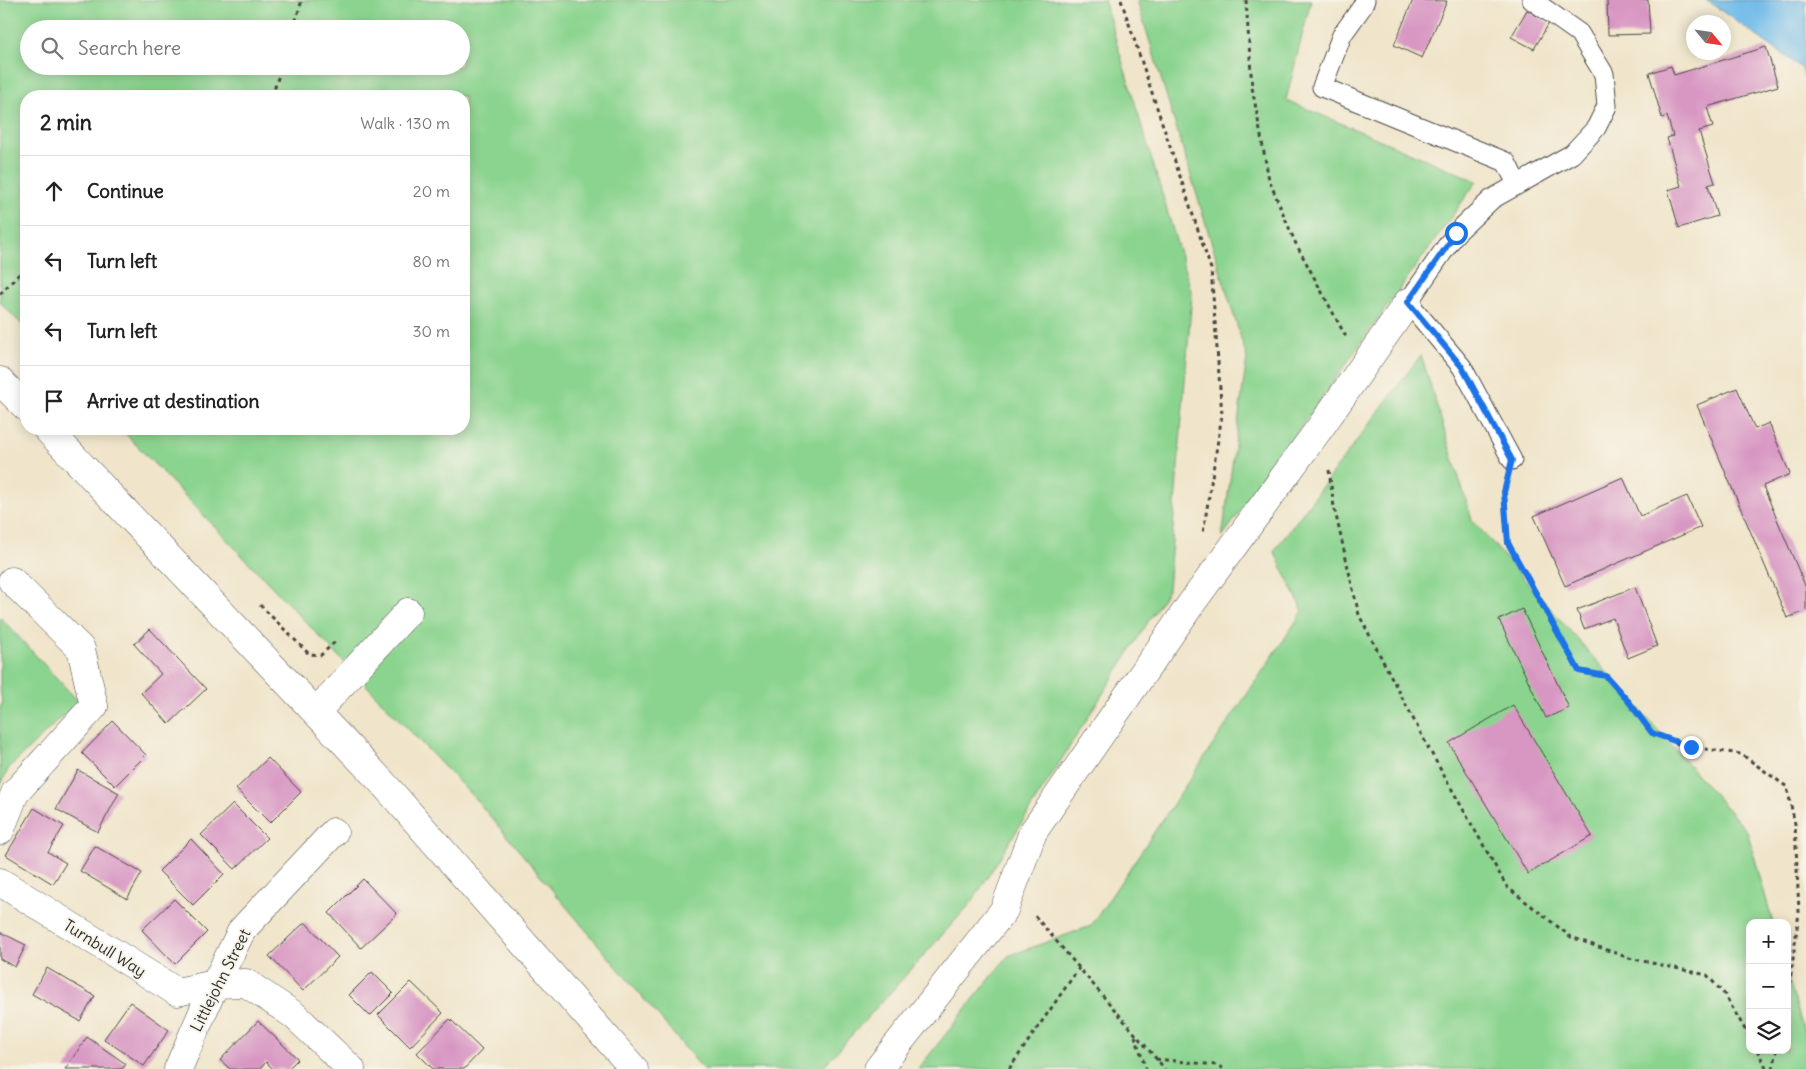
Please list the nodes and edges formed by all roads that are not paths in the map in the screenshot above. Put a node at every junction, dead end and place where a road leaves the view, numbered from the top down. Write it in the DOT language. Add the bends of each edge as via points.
graph roads {
  1 [pos="1365,0"];
  2 [pos="1532,0"];
  3 [pos="1517,184"];
  4 [pos="1408,302"];
  5 [pos="0,381"];
  6 [pos="20,400"];
  7 [pos="53,435"];
  8 [pos="1512,460"];
  9 [pos="12,581"];
  10 [pos="408,612"];
  11 [pos="316,712"];
  12 [pos="0,831"];
  13 [pos="334,832"];
  14 [pos="0,882"];
  15 [pos="215,984"];
  16 [pos="178,1069"];
  17 [pos="351,1069"];
  18 [pos="634,1069"];
  19 [pos="878,1069"];
  1 -- 3 [label="lane" via="1342,35 1322,87 1506,162"];
  2 -- 3 [label="lane" via="1579,32 1604,74 1607,106 1596,128 1572,154"];
  3 -- 4 [label="lane" via="1492,198 1456,233"];
  4 -- 8 [label="lane" via="1462,367"];
  4 -- 19 [label="street" via="1191,604 1033,832 1004,910"];
  5 -- 6 [label="street"];
  7 -- 11 [label="street"];
  9 -- 12 [label="street" via="81,649 94,706 15,793"];
  10 -- 11 [label="street"];
  11 -- 18 [label="street" via="381,781"];
  13 -- 15 [label="street, Littlejohn Street" via="242,930"];
  14 -- 15 [label="street, Turnbull Way" via="177,992"];
  15 -- 16 [label="street, Littlejohn Street"];
  15 -- 17 [label="street, Turnbull Way" via="246,983 294,1016"];
}
